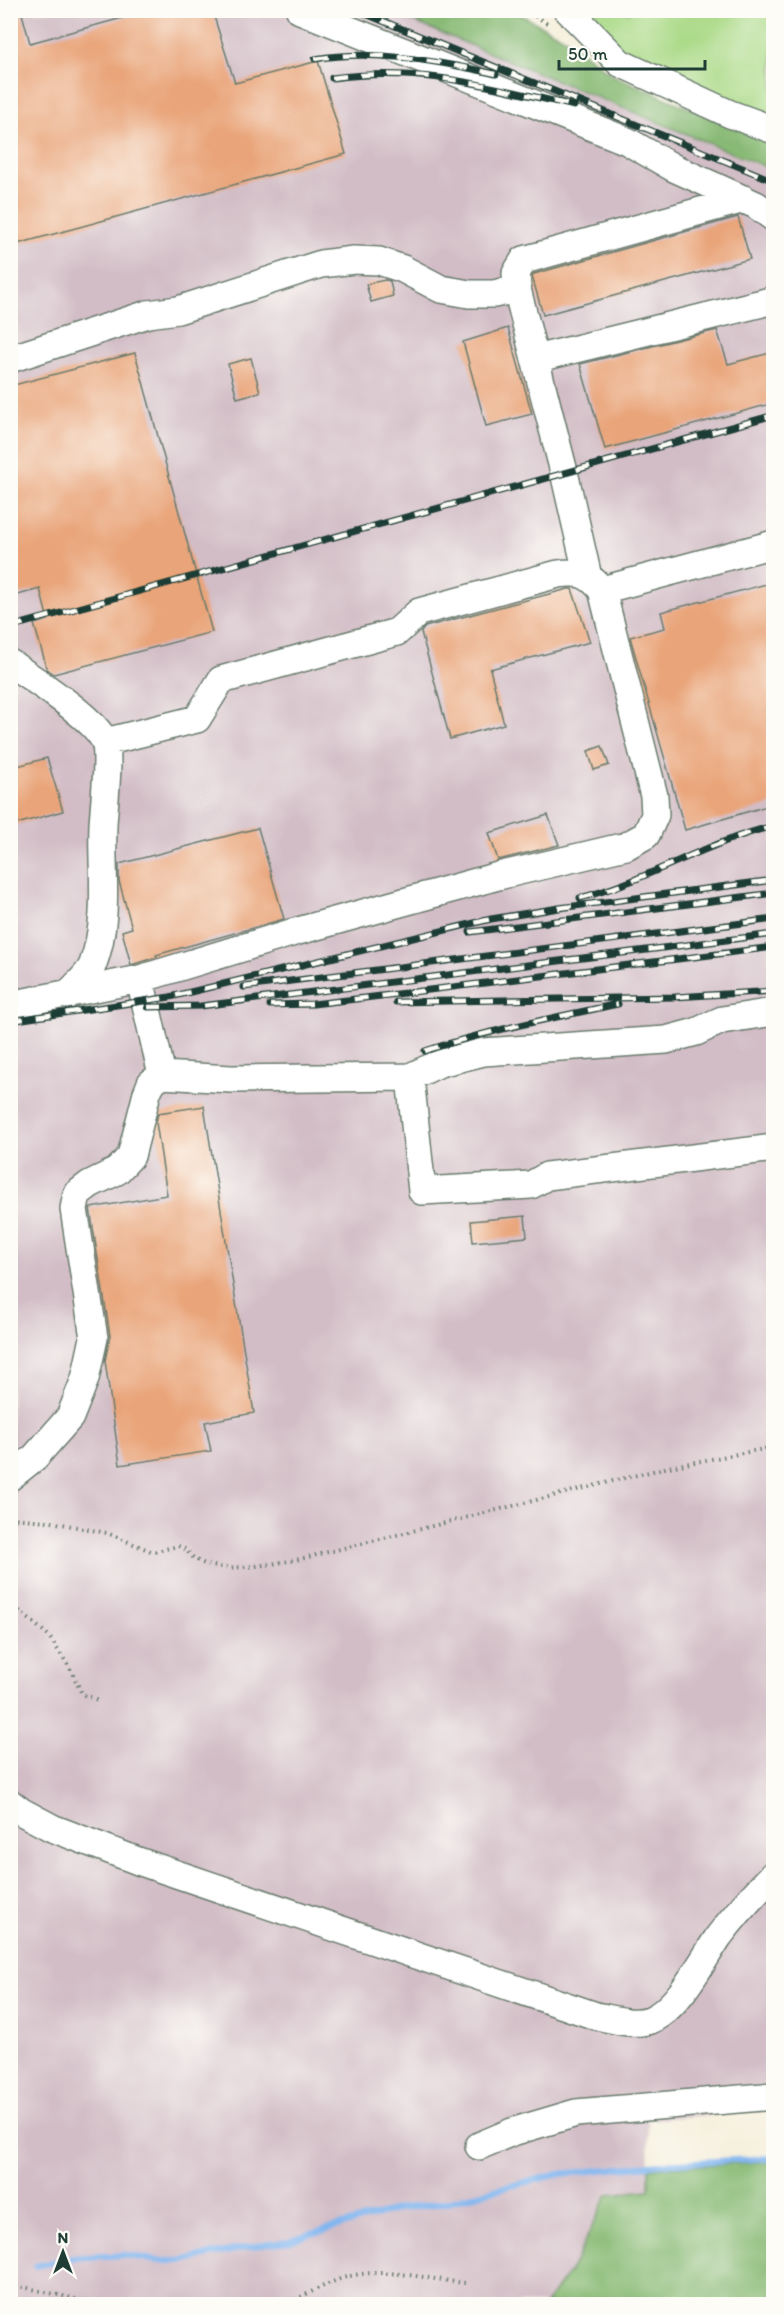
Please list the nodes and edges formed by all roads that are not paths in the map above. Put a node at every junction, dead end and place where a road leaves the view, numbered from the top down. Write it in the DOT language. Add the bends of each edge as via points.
graph roads {
  1 [pos="300,10"];
  2 [pos="568,10"];
  3 [pos="774,130"];
  4 [pos="744,199"];
  5 [pos="774,218"];
  6 [pos="517,290"];
  7 [pos="774,300"];
  8 [pos="10,359"];
  9 [pos="535,359"];
  10 [pos="774,544"];
  11 [pos="595,583"];
  12 [pos="10,663"];
  13 [pos="105,742"];
  14 [pos="140,979"];
  15 [pos="67,995"];
  16 [pos="10,1005"];
  17 [pos="774,1012"];
  18 [pos="162,1075"];
  19 [pos="410,1077"];
  20 [pos="774,1148"];
  21 [pos="10,1477"];
  22 [pos="10,1803"];
  23 [pos="774,1874"];
  24 [pos="774,2096"];
  25 [pos="479,2146"];
  1 -- 4 [label="lane" via="617,137"];
  2 -- 3 [label="lane" via="620,63"];
  4 -- 5 [label="lane"];
  4 -- 6 [label="lane" via="524,260 516,273"];
  6 -- 8 [label="lane" via="494,294 441,290 403,268 379,261 321,264"];
  6 -- 9 [label="lane"];
  7 -- 9 [label="lane"];
  9 -- 11 [label="lane"];
  10 -- 11 [label="lane"];
  11 -- 13 [label="lane" via="575,572 558,574 419,612 397,632 221,680 197,719"];
  11 -- 14 [label="lane" via="654,796 655,815 646,835 626,846 498,876"];
  12 -- 13 [label="lane" via="90,723"];
  13 -- 15 [label="lane" via="102,932 92,967"];
  14 -- 15 [label="lane"];
  14 -- 18 [label="lane"];
  15 -- 16 [label="lane"];
  17 -- 19 [label="lane" via="722,1020 666,1040 484,1052 440,1063"];
  18 -- 19 [label="lane" via="231,1079"];
  18 -- 21 [label="lane" via="151,1083 147,1093 131,1156 117,1171 77,1194 74,1209 94,1338 85,1379 70,1417 35,1457"];
  19 -- 20 [label="lane" via="422,1191 531,1185 547,1176"];
  22 -- 23 [label="lane" via="52,1828 138,1861 596,2016 627,2022 649,2020 666,2010 721,1934"];
  24 -- 25 [label="lane" via="576,2113"];
}
